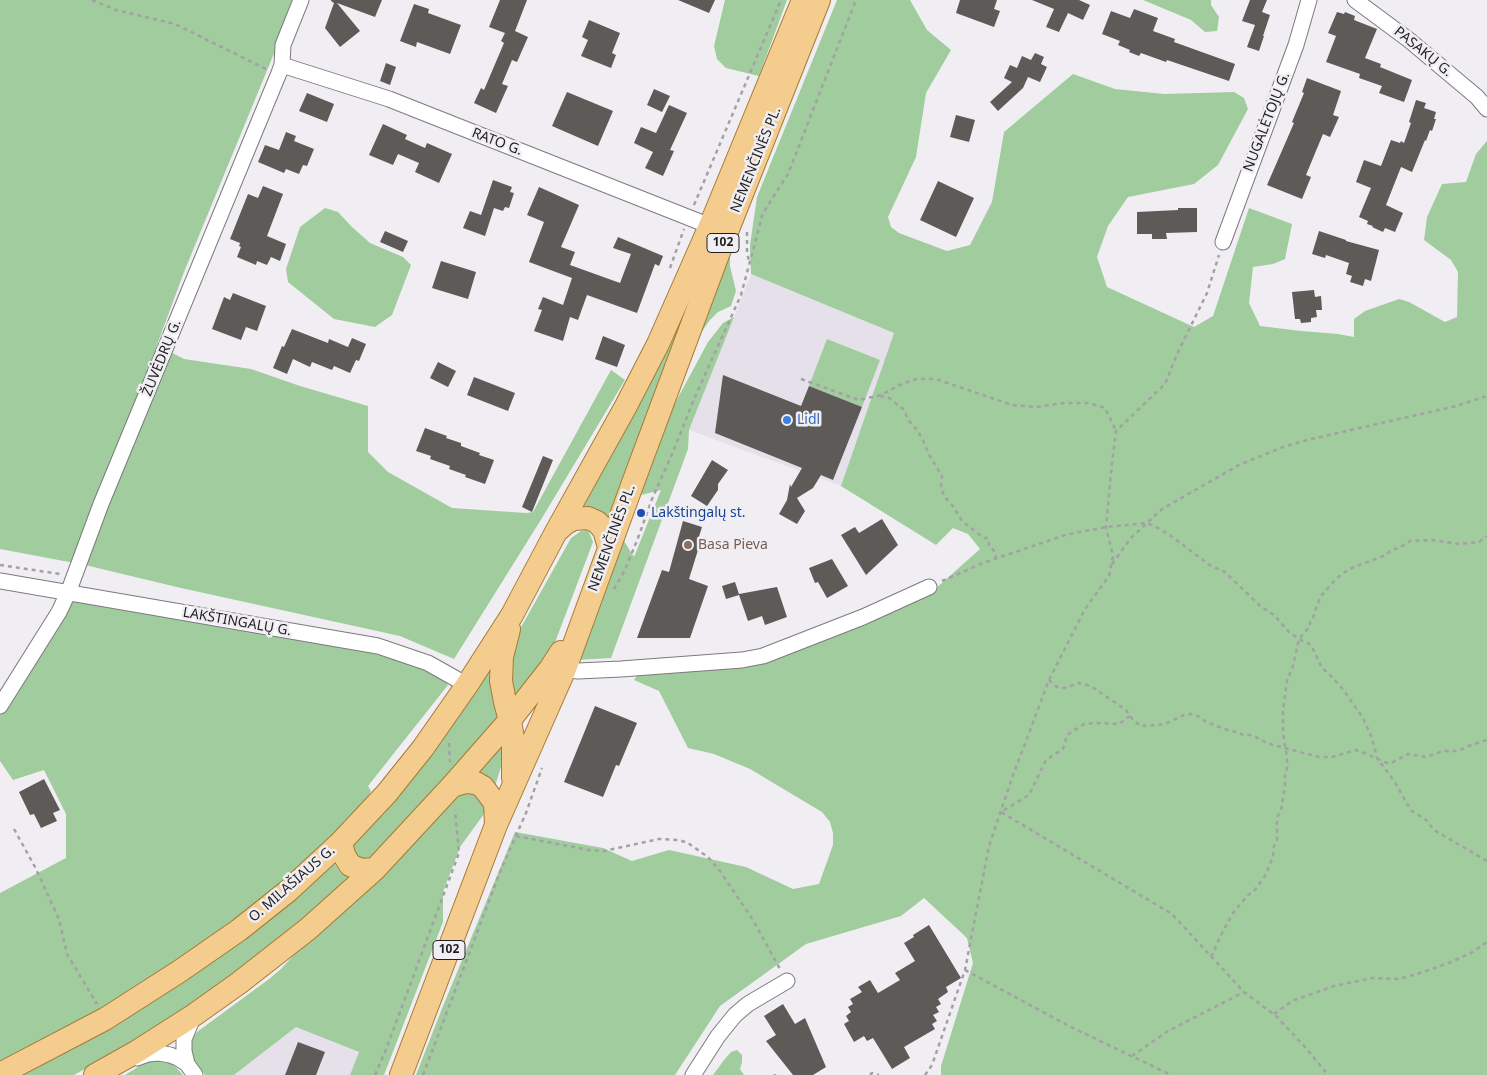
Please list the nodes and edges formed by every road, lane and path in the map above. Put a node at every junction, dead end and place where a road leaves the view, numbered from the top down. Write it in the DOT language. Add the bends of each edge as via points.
graph roads {
  1 [pos="92,0"];
  2 [pos="301,0"];
  3 [pos="781,0"];
  4 [pos="803,0"];
  5 [pos="819,0"];
  6 [pos="856,0"];
  7 [pos="1309,0"];
  8 [pos="1355,0"];
  9 [pos="280,69"];
  10 [pos="1487,109"];
  11 [pos="688,218"];
  12 [pos="710,226"];
  13 [pos="747,228"];
  14 [pos="1223,242"];
  15 [pos="750,264"];
  16 [pos="668,275"];
  17 [pos="741,295"];
  18 [pos="802,379"];
  19 [pos="879,395"];
  20 [pos="1487,396"];
  21 [pos="1116,431"];
  22 [pos="1147,523"];
  23 [pos="1106,527"];
  24 [pos="556,532"];
  25 [pos="1487,536"];
  26 [pos="609,547"];
  27 [pos="996,558"];
  28 [pos="0,565"];
  29 [pos="1111,566"];
  30 [pos="73,576"];
  31 [pos="0,581"];
  32 [pos="929,587"];
  33 [pos="68,593"];
  34 [pos="512,615"];
  35 [pos="582,622"];
  36 [pos="1299,639"];
  37 [pos="565,669"];
  38 [pos="1049,680"];
  39 [pos="466,686"];
  40 [pos="0,706"];
  41 [pos="1130,716"];
  42 [pos="510,720"];
  43 [pos="1487,740"];
  44 [pos="449,741"];
  45 [pos="1286,748"];
  46 [pos="1378,759"];
  47 [pos="452,786"];
  48 [pos="513,786"];
  49 [pos="1001,812"];
  50 [pos="496,825"];
  51 [pos="14,829"];
  52 [pos="516,836"];
  53 [pos="342,842"];
  54 [pos="1487,861"];
  55 [pos="375,869"];
  56 [pos="1487,942"];
  57 [pos="1212,957"];
  58 [pos="964,970"];
  59 [pos="787,981"];
  60 [pos="1244,992"];
  61 [pos="97,1010"];
  62 [pos="1274,1014"];
  63 [pos="194,1015"];
  64 [pos="1132,1056"];
  65 [pos="191,1070"];
  66 [pos="101,1072"];
  67 [pos="0,1074"];
  68 [pos="375,1075"];
  69 [pos="401,1075"];
  70 [pos="692,1075"];
  71 [pos="870,1075"];
  72 [pos="879,1075"];
  73 [pos="925,1075"];
  74 [pos="1171,1075"];
  75 [pos="1328,1075"];
  1 -- 9 [label="path" via="116,10 175,24 257,65"];
  2 -- 9 [label="street, ŽUVĖDRŲ G." via="283,45"];
  3 -- 11 [label="path"];
  4 -- 12 [label="main road, NEMENČINĖS PL. / 102"];
  5 -- 26 [label="main road, NEMENČINĖS PL. / 102"];
  6 -- 15 [label="path" via="788,174 763,213"];
  7 -- 14 [label="street, NUGALĖTOJŲ G." via="1296,45"];
  8 -- 10 [label="street, PASAKŲ G." via="1409,40"];
  9 -- 11 [label="street, RATO G." via="389,99"];
  9 -- 30 [label="street, ŽUVĖDRŲ G."];
  11 -- 12 [label="street, RATO G."];
  11 -- 16 [label="path"];
  12 -- 24 [label="main road, NEMENČINĖS PL. / 102" via="658,344"];
  13 -- 15 [label="path"];
  14 -- 21 [label="path" via="1207,293 1165,384"];
  15 -- 17 [label="path"];
  18 -- 19 [label="path" via="859,400"];
  19 -- 21 [label="path" via="916,379 936,378 1012,405 1036,407 1089,402 1105,408"];
  19 -- 27 [label="path" via="903,409 942,476 944,496 962,521 988,538"];
  20 -- 22 [label="path" via="1283,447 1239,465 1194,490 1162,509"];
  21 -- 23 [label="path"];
  22 -- 23 [label="path"];
  22 -- 29 [label="path" via="1131,538"];
  22 -- 36 [label="path" via="1225,572"];
  23 -- 27 [label="path" via="1065,535"];
  23 -- 29 [label="path" via="1113,556"];
  24 -- 26 [label="main road" via="574,519 588,518 604,530"];
  24 -- 34 [label="main road, NEMENČINĖS PL. / 102"];
  25 -- 36 [label="path" via="1479,542 1459,544 1410,541 1343,573 1321,596 1310,626"];
  26 -- 35 [label="main road, NEMENČINĖS PL. / 102"];
  27 -- 32 [label="path"];
  28 -- 30 [label="path"];
  29 -- 38 [label="path" via="1109,576 1085,609"];
  30 -- 33 [label="street, ŽUVĖDRŲ G."];
  31 -- 33 [label="street, LAKŠTINGALŲ G."];
  32 -- 37 [label="street" via="863,617 756,657 621,669"];
  33 -- 39 [label="street, LAKŠTINGALŲ G." via="378,646 428,663"];
  33 -- 40 [label="street, ŽUVĖDRŲ G."];
  34 -- 39 [label="main road, O. MILAŠIAUS G."];
  34 -- 42 [label="main road, 102" via="502,657 501,681"];
  35 -- 37 [label="main road, NEMENČINĖS PL. / 102"];
  35 -- 42 [label="main road"];
  36 -- 45 [label="path" via="1282,711"];
  36 -- 46 [label="path" via="1311,645 1322,668 1342,688 1363,718"];
  37 -- 48 [label="main road, NEMENČINĖS PL. / 102"];
  38 -- 41 [label="path" via="1057,687 1079,683 1091,686"];
  38 -- 49 [label="path"];
  39 -- 53 [label="main road, O. MILAŠIAUS G." via="424,748"];
  41 -- 45 [label="path" via="1141,726 1150,726 1191,714"];
  41 -- 49 [label="path" via="1119,724 1084,724 1067,735 1062,749 1046,760 1029,795"];
  42 -- 47 [label="main road"];
  42 -- 48 [label="main road, 102"];
  43 -- 46 [label="path" via="1458,751 1426,756 1408,754 1387,763"];
  44 -- 47 [label="path"];
  45 -- 46 [label="path" via="1319,758 1356,750"];
  45 -- 57 [label="path" via="1287,769 1273,857 1265,876 1223,931"];
  46 -- 54 [label="path" via="1412,811 1434,830"];
  47 -- 50 [label="main road" via="466,782 484,787 495,803"];
  47 -- 55 [label="main road"];
  47 -- 68 [label="path" via="459,853"];
  48 -- 50 [label="main road, NEMENČINĖS PL. / 102"];
  49 -- 57 [label="path" via="1172,914"];
  49 -- 58 [label="path" via="989,846"];
  50 -- 69 [label="main road, NEMENČINĖS PL. / 102"];
  51 -- 61 [label="path" via="59,919 68,954"];
  52 -- 59 [label="path" via="604,851 659,839 688,844 708,857 720,871 753,920"];
  53 -- 55 [label="main road" via="350,865 361,870"];
  53 -- 61 [label="main road, O. MILAŠIAUS G." via="288,892 180,971"];
  55 -- 63 [label="main road" via="308,929"];
  56 -- 62 [label="path" via="1471,953 1420,973 1399,979 1373,978 1334,986 1292,1001"];
  57 -- 60 [label="path"];
  58 -- 64 [label="path"];
  58 -- 73 [label="path" via="932,1065"];
  59 -- 70 [label="street" via="735,1015"];
  60 -- 62 [label="path"];
  60 -- 64 [label="path" via="1168,1030"];
  61 -- 67 [label="main road, O. MILAŠIAUS G."];
  62 -- 75 [label="path"];
  63 -- 65 [label="street" via="184,1039 184,1051"];
  63 -- 66 [label="main road"];
  64 -- 74 [label="path"];
  65 -- 66 [label="street" via="178,1058 160,1053 148,1054"];
  71 -- 72 [label="path"];
}
